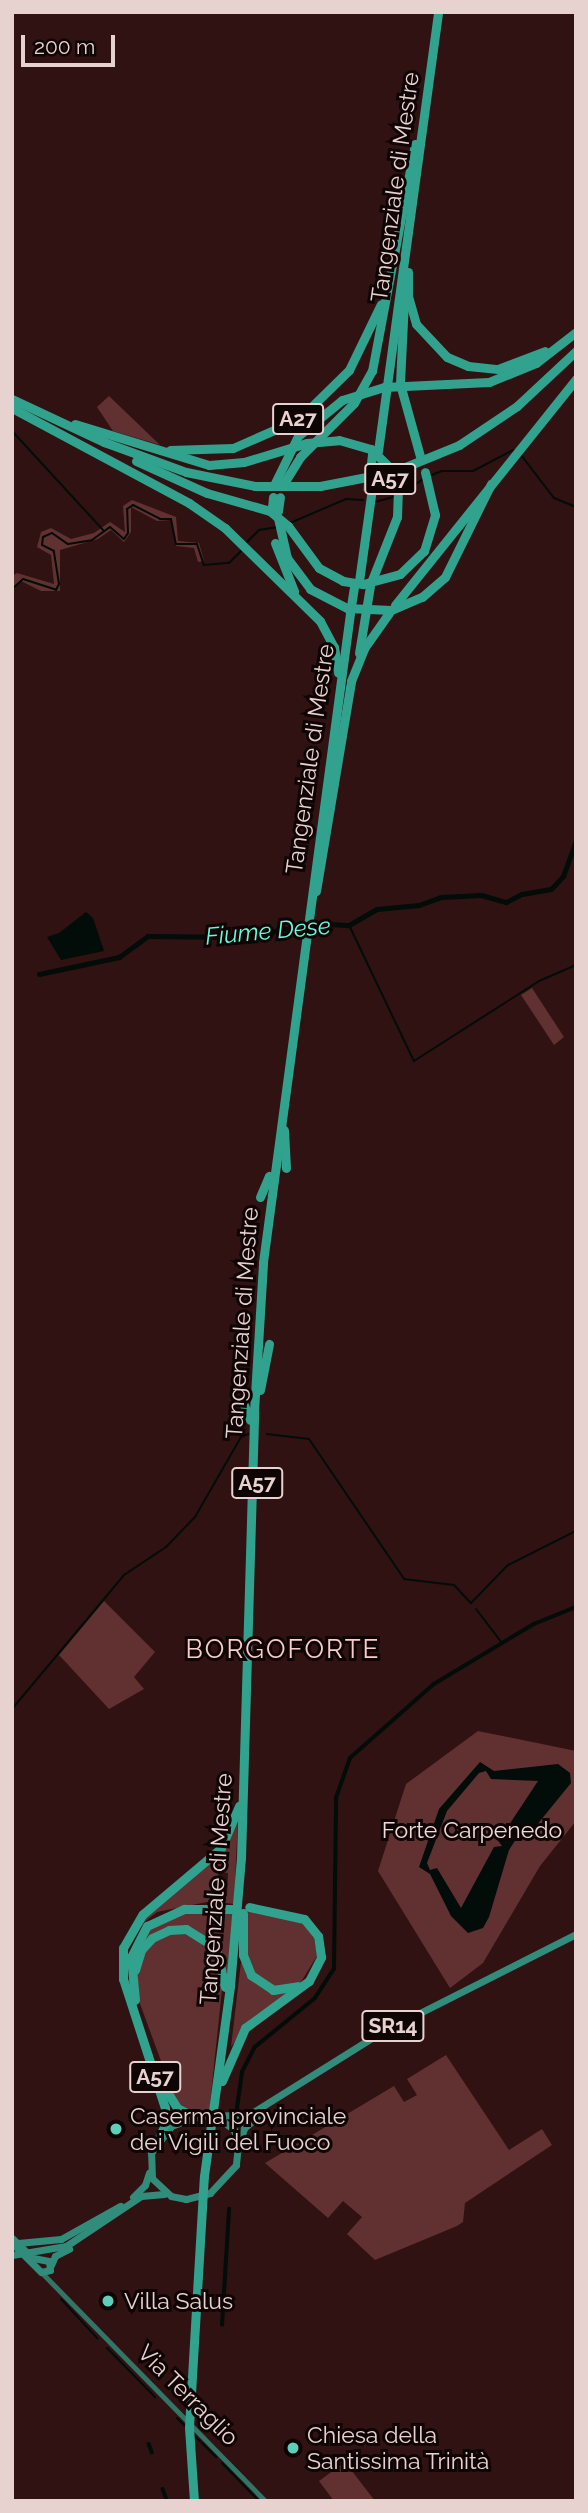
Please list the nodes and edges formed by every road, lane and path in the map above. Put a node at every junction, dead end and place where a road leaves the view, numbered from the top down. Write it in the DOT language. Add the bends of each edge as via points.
graph roads {
  1 [pos="436,12"];
  2 [pos="419,139"];
  3 [pos="408,272"];
  4 [pos="387,289"];
  5 [pos="576,331"];
  6 [pos="576,351"];
  7 [pos="576,359"];
  8 [pos="576,379"];
  9 [pos="534,395"];
  10 [pos="12,397"];
  11 [pos="12,406"];
  12 [pos="85,436"];
  13 [pos="144,446"];
  14 [pos="375,452"];
  15 [pos="419,456"];
  16 [pos="136,461"];
  17 [pos="391,469"];
  18 [pos="372,472"];
  19 [pos="425,472"];
  20 [pos="224,483"];
  21 [pos="491,484"];
  22 [pos="398,485"];
  23 [pos="370,490"];
  24 [pos="277,497"];
  25 [pos="274,519"];
  26 [pos="374,583"];
  27 [pos="308,609"];
  28 [pos="391,609"];
  29 [pos="353,610"];
  30 [pos="356,665"];
  31 [pos="327,779"];
  32 [pos="316,891"];
  33 [pos="310,917"];
  34 [pos="308,936"];
  35 [pos="284,1129"];
  36 [pos="276,1150"];
  37 [pos="286,1168"];
  38 [pos="260,1196"];
  39 [pos="270,1344"];
  40 [pos="260,1390"];
  41 [pos="244,1405"];
  42 [pos="253,1436"];
  43 [pos="247,1762"];
  44 [pos="241,1909"];
  45 [pos="576,1936"];
  46 [pos="136,2011"];
  47 [pos="222,2048"];
  48 [pos="222,2081"];
  49 [pos="215,2112"];
  50 [pos="193,2116"];
  51 [pos="158,2140"];
  52 [pos="238,2148"];
  53 [pos="150,2169"];
  54 [pos="168,2195"];
  55 [pos="124,2206"];
  56 [pos="20,2250"];
  57 [pos="43,2260"];
  58 [pos="51,2267"];
  59 [pos="40,2271"];
  60 [pos="55,2286"];
  61 [pos="191,2453"];
  62 [pos="194,2501"];
  63 [pos="200,2501"];
  64 [pos="265,2501"];
  1 -- 2 [label="highway, Tangenziale di Mestre / A57"];
  2 -- 3 [label="highway, A57"];
  2 -- 4 [label="highway"];
  2 -- 14 [label="highway, Tangenziale di Mestre / A57"];
  3 -- 5 [label="highway" via="409,305 419,329 437,350 461,364 483,369 511,367"];
  3 -- 15 [label="highway" via="399,376"];
  4 -- 5 [label="highway" via="377,356 366,384 344,414 280,483 302,431 350,396 407,386 464,386 514,375"];
  4 -- 13 [label="highway, A27" via="349,370 299,419 233,448 193,452"];
  6 -- 9 [label="highway, A57"];
  7 -- 9 [label="highway, A57"];
  8 -- 21 [label="highway"];
  9 -- 20 [label="highway, A57" via="462,449 396,477 311,492"];
  10 -- 12 [label="highway, A27"];
  10 -- 13 [label="highway, A27" via="69,422"];
  11 -- 12 [label="highway"];
  11 -- 27 [label="highway" via="189,503 239,540"];
  12 -- 16 [label="highway, A57"];
  12 -- 20 [label="highway, A57"];
  13 -- 14 [label="highway, A27" via="218,465 326,440"];
  14 -- 17 [label="highway"];
  14 -- 18 [label="highway, Tangenziale di Mestre / A57"];
  16 -- 20 [label="highway, A57"];
  16 -- 25 [label="highway"];
  19 -- 26 [label="highway" via="435,514 429,541 409,568"];
  21 -- 28 [label="highway"];
  21 -- 28 [label="highway" via="449,572 425,595"];
  22 -- 26 [label="highway" via="400,501"];
  23 -- 29 [label="highway, Tangenziale di Mestre / A57"];
  24 -- 25 [label="highway"];
  25 -- 26 [label="highway" via="294,535 319,568 343,581"];
  25 -- 27 [label="highway, A57" via="290,584"];
  25 -- 28 [label="highway" via="299,577 340,606 375,612"];
  26 -- 30 [label="highway"];
  27 -- 31 [label="highway, A57" via="329,637 338,669"];
  28 -- 30 [label="highway"];
  29 -- 31 [label="highway, Tangenziale di Mestre / A57"];
  29 -- 32 [label="highway, Tangenziale di Mestre / A57"];
  30 -- 32 [label="highway"];
  31 -- 33 [label="highway, Tangenziale di Mestre / A57"];
  32 -- 33 [label="highway, Tangenziale di Mestre / A57"];
  33 -- 34 [label="highway, Tangenziale di Mestre / A57"];
  34 -- 35 [label="highway, Tangenziale di Mestre / A57"];
  34 -- 36 [label="highway, Tangenziale di Mestre / A57"];
  35 -- 37 [label="highway"];
  35 -- 40 [label="highway, Tangenziale di Mestre / A57" via="268,1262"];
  36 -- 38 [label="highway"];
  36 -- 42 [label="highway, Tangenziale di Mestre / A57" via="263,1262"];
  39 -- 40 [label="highway"];
  40 -- 43 [label="highway, Tangenziale di Mestre / A57"];
  41 -- 42 [label="highway"];
  42 -- 43 [label="highway, Tangenziale di Mestre / A57"];
  43 -- 44 [label="highway, Tangenziale di Mestre / A57"];
  43 -- 46 [label="highway, A57" via="236,1817 221,1847 148,1910 127,1936 121,1966"];
  43 -- 47 [label="highway, Tangenziale di Mestre / A57"];
  44 -- 44 [label="highway, A57" via="293,1917 310,1930 318,1954 304,1982 279,1990 251,1975 243,1955"];
  44 -- 46 [label="highway, A57" via="180,1910 144,1928 130,1962"];
  44 -- 48 [label="highway, Tangenziale di Mestre / A57"];
  44 -- 48 [label="highway, A57" via="301,1917 316,1933 321,1957 304,1986 245,2028"];
  45 -- 49 [label="main road, SR14" via="378,2034 250,2115"];
  45 -- 52 [label="main road, SR14" via="338,2062 253,2119 242,2132"];
  46 -- 47 [label="highway, A57" via="135,1969 146,1944 172,1929 197,1933 216,1948 222,1963"];
  46 -- 50 [label="highway, A57" via="167,2094 179,2110"];
  46 -- 51 [label="highway, A57" via="165,2108"];
  47 -- 49 [label="highway, Tangenziale di Mestre / A57"];
  48 -- 49 [label="highway, Tangenziale di Mestre / A57"];
  49 -- 50 [label="main road, SR14"];
  49 -- 52 [label="main road" via="232,2128"];
  49 -- 61 [label="highway, Tangenziale di Mestre / A57" via="203,2190"];
  50 -- 51 [label="main road" via="174,2124"];
  51 -- 53 [label="main road, SR14"];
  52 -- 54 [label="main road, SR14" via="235,2168 216,2189 192,2199"];
  53 -- 54 [label="main road" via="155,2183"];
  53 -- 55 [label="main road, SR14" via="145,2185"];
  54 -- 55 [label="main road, SR14" via="149,2193"];
  55 -- 56 [label="main road" via="66,2241"];
  55 -- 56 [label="main road, SR14" via="73,2243"];
  55 -- 56 [label="main road, SR14" via="53,2241 26,2241"];
  55 -- 58 [label="main road, SR14" via="87,2239 57,2255"];
  56 -- 57 [label="main road"];
  56 -- 59 [label="main road, Via Terraglio"];
  57 -- 58 [label="main road"];
  57 -- 59 [label="main road"];
  58 -- 59 [label="main road"];
  58 -- 60 [label="main road"];
  59 -- 60 [label="main road, Via Terraglio"];
  60 -- 64 [label="main road, Via Terraglio"];
  61 -- 62 [label="highway, Tangenziale di Mestre / A57"];
  61 -- 63 [label="highway, Tangenziale di Mestre / A57"];
}
